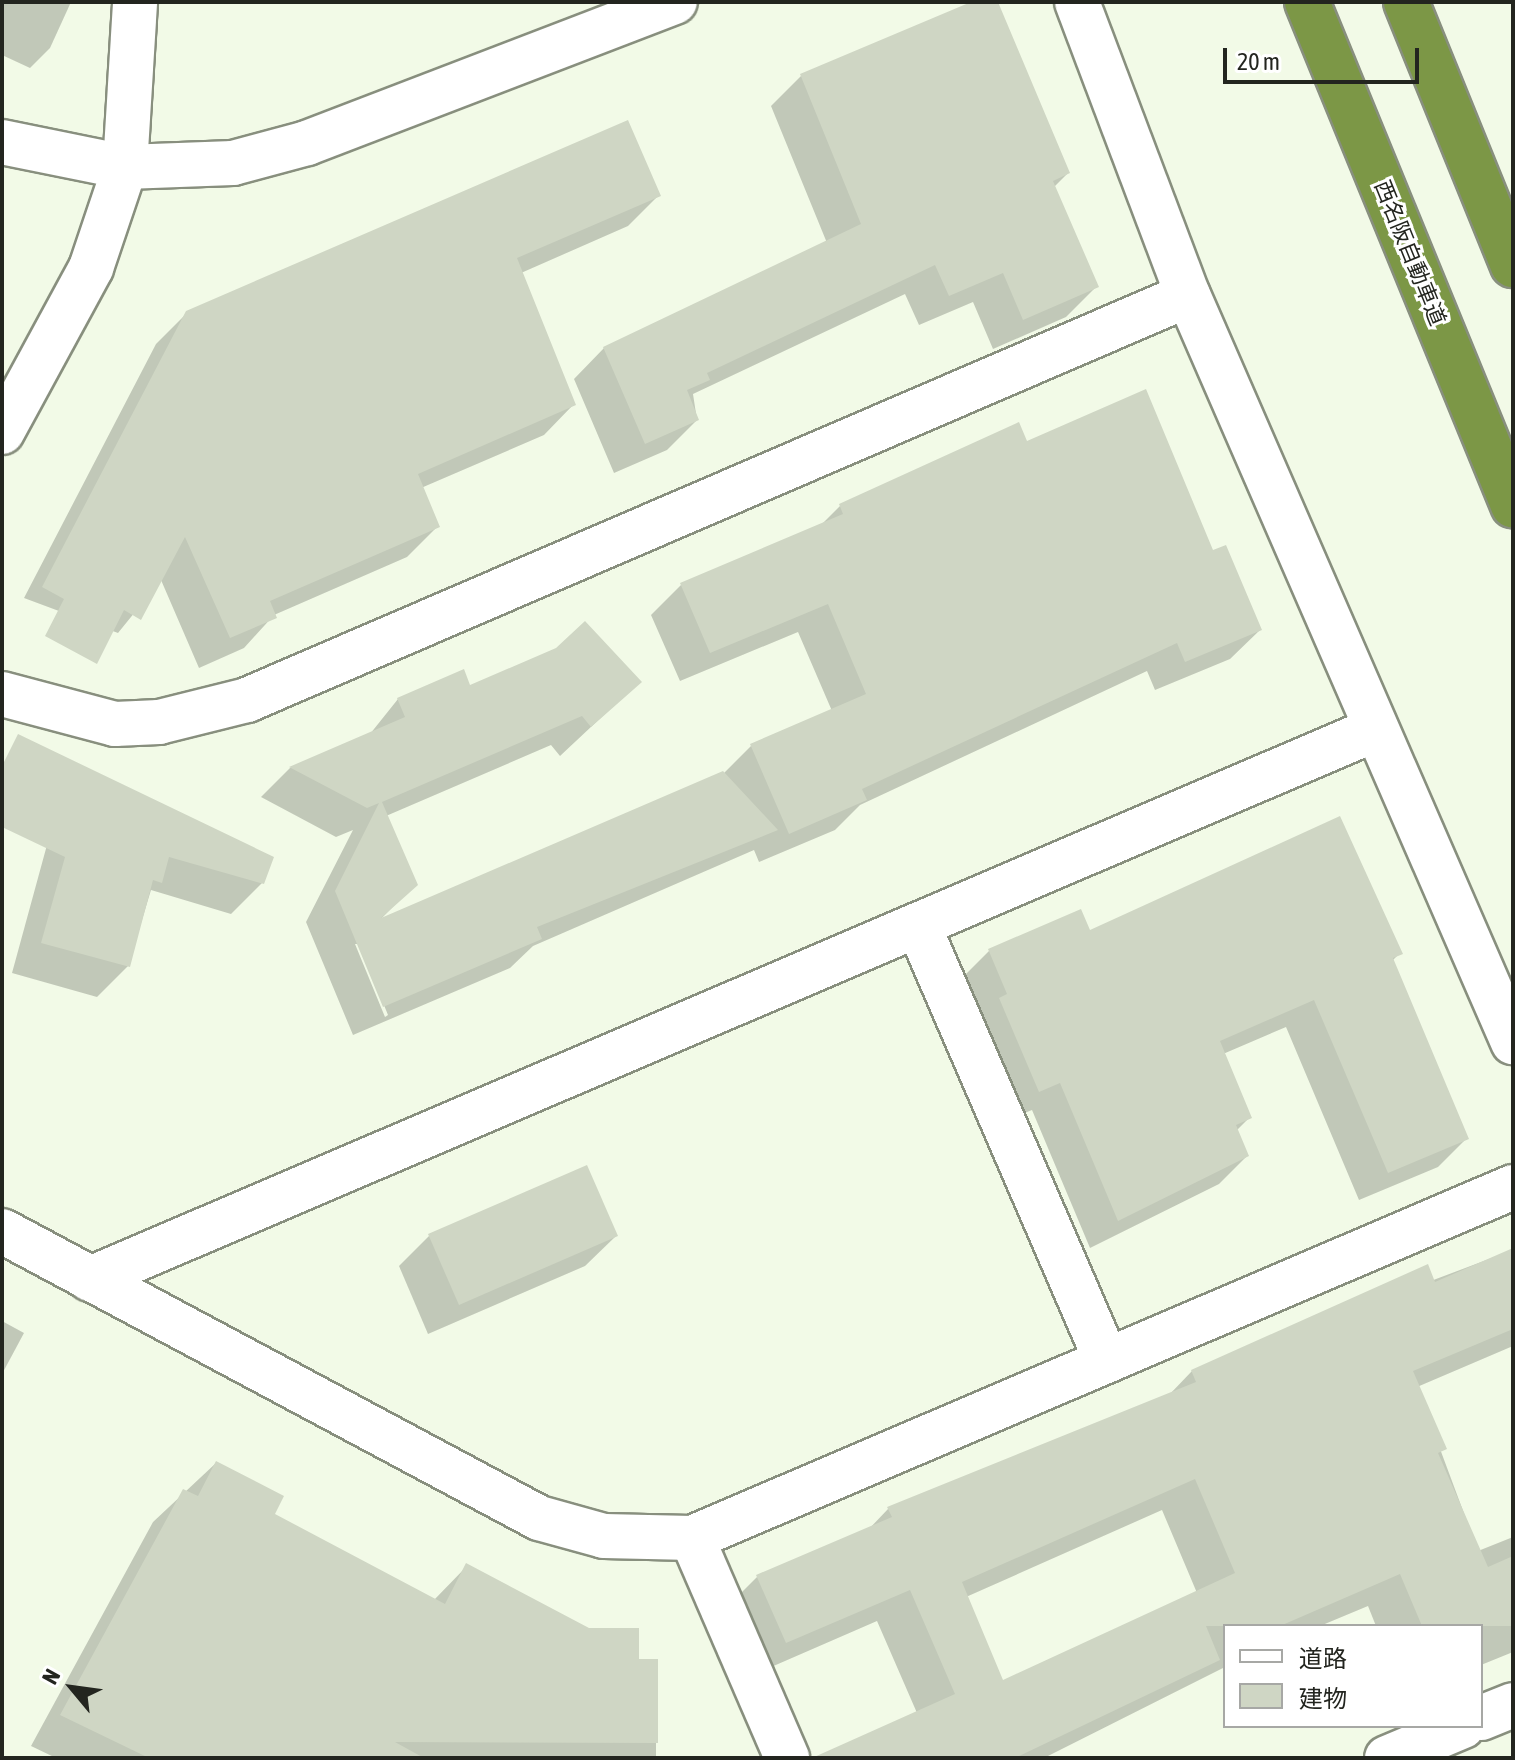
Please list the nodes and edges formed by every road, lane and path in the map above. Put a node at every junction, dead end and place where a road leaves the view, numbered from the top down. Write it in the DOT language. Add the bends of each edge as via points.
graph roads {
  1 [pos="135,2"];
  2 [pos="675,2"];
  3 [pos="1077,2"];
  4 [pos="1307,2"];
  5 [pos="1406,2"];
  6 [pos="2,142"];
  7 [pos="125,167"];
  8 [pos="1513,265"];
  9 [pos="1188,295"];
  10 [pos="2,432"];
  11 [pos="1513,505"];
  12 [pos="2,694"];
  13 [pos="1376,729"];
  14 [pos="918,925"];
  15 [pos="1513,1042"];
  16 [pos="1513,1187"];
  17 [pos="2,1231"];
  18 [pos="90,1279"];
  19 [pos="1107,1361"];
  20 [pos="692,1538"];
  21 [pos="1513,1705"];
  22 [pos="1483,1717"];
  23 [pos="1458,1728"];
  24 [pos="787,1758"];
  25 [pos="1387,1758"];
  1 -- 7 [label="street"];
  2 -- 7 [label="street" via="307,143 233,163"];
  3 -- 9 [label="street"];
  4 -- 11 [label="highway, 西名阪自動車道"];
  5 -- 8 [label="highway"];
  6 -- 7 [label="street"];
  7 -- 10 [label="street" via="91,268"];
  9 -- 12 [label="street" via="233,704 159,722 115,724 71,718"];
  9 -- 13 [label="street"];
  13 -- 14 [label="street"];
  13 -- 15 [label="street"];
  14 -- 18 [label="street"];
  14 -- 19 [label="street"];
  16 -- 19 [label="street"];
  17 -- 18 [label="street"];
  18 -- 20 [label="street" via="539,1518 604,1536"];
  19 -- 20 [label="street"];
  20 -- 24 [label="street"];
  21 -- 22 [label="street"];
  23 -- 25 [label="street"];
}
